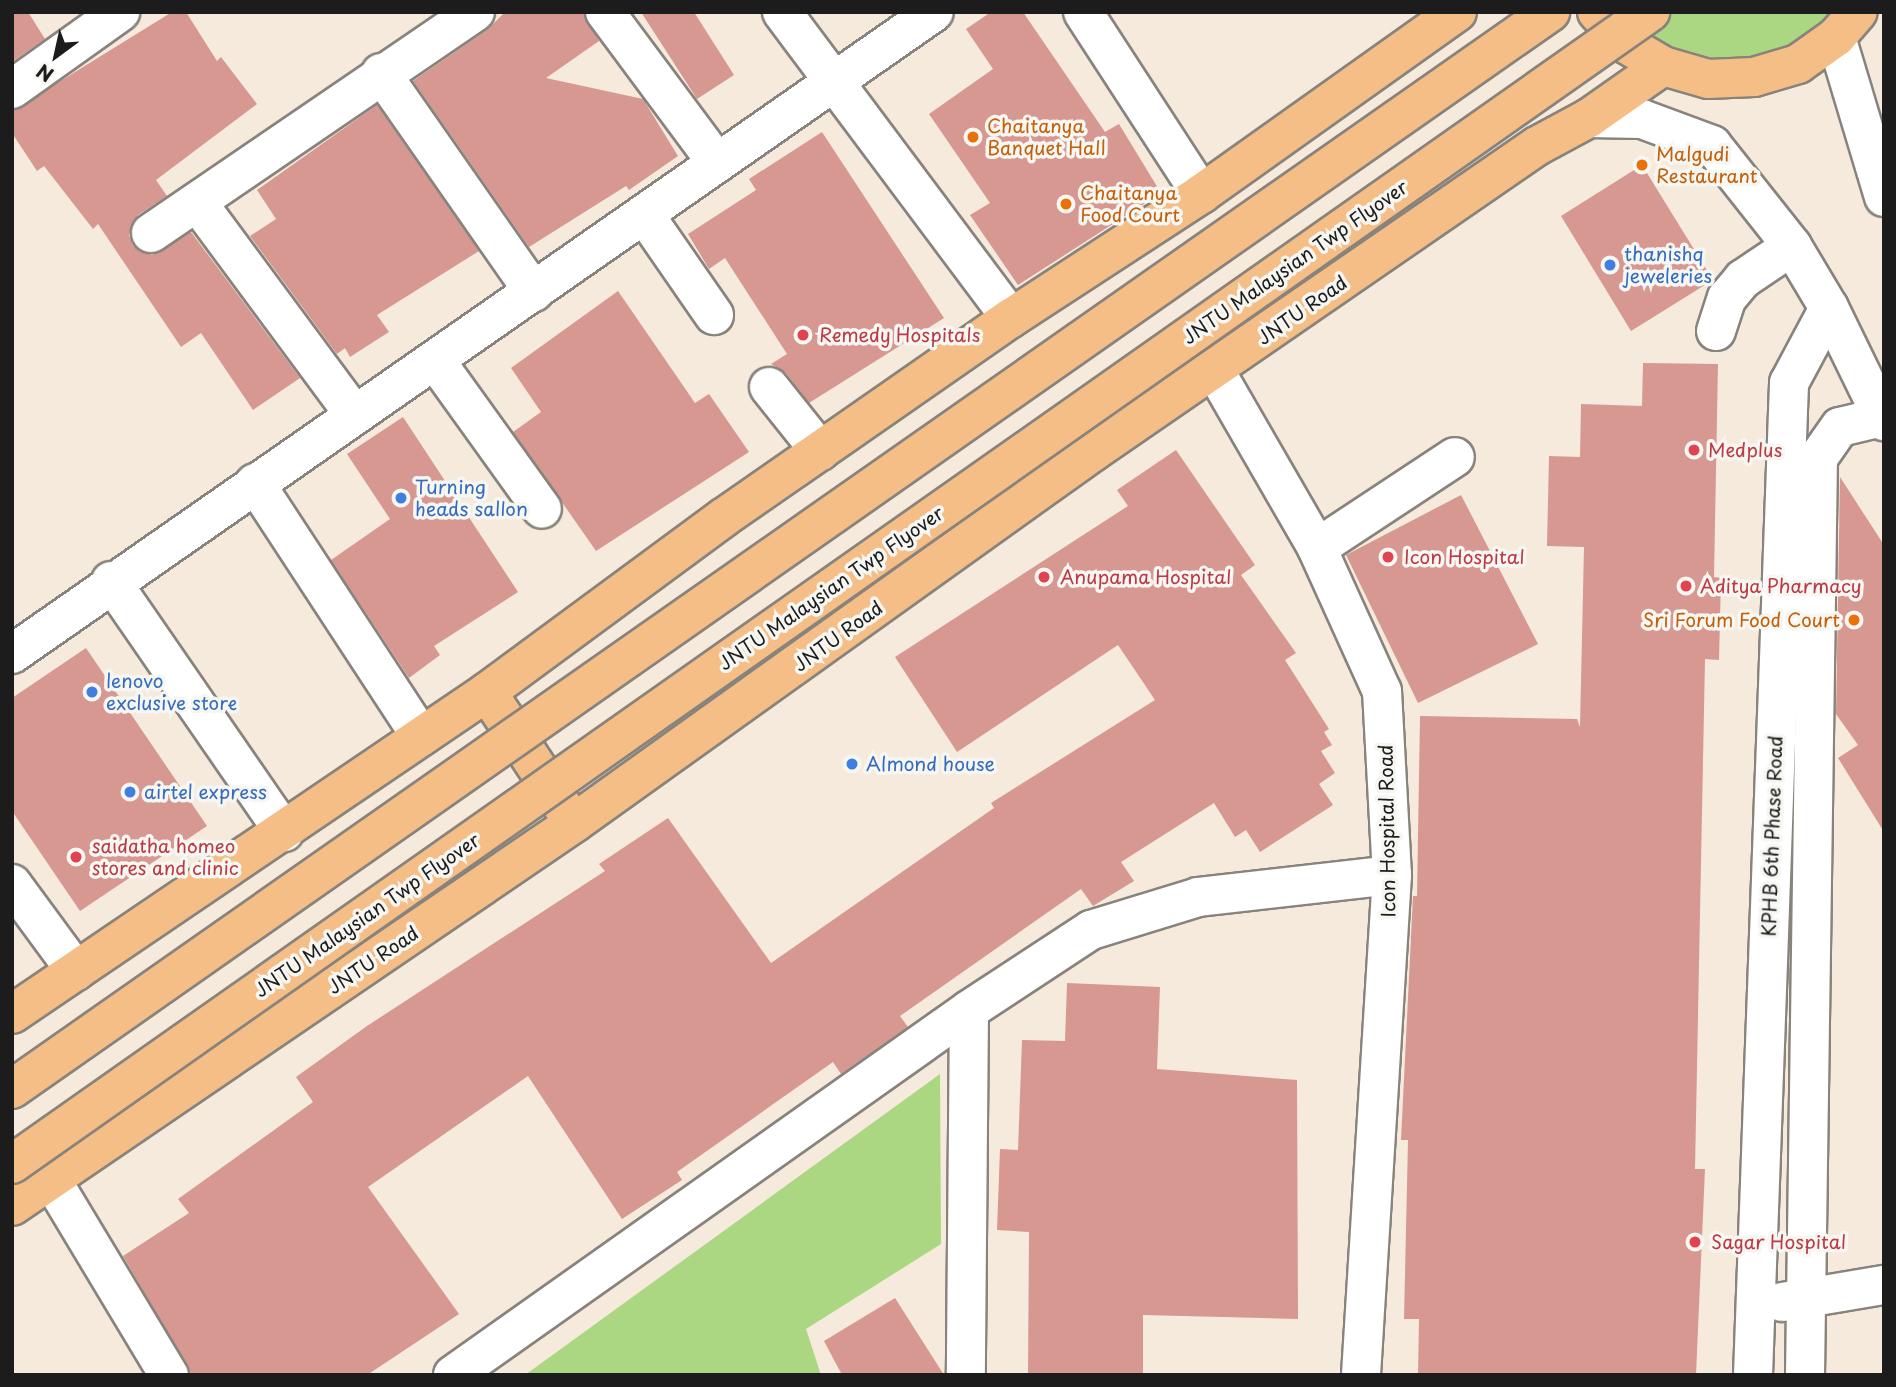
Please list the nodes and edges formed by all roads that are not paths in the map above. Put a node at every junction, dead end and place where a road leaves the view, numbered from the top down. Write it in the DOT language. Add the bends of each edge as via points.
graph roads {
  1 [pos="120,12"];
  2 [pos="475,12"];
  3 [pos="606,12"];
  4 [pos="782,12"];
  5 [pos="934,12"];
  6 [pos="1083,12"];
  7 [pos="1457,12"];
  8 [pos="1550,12"];
  9 [pos="1597,12"];
  10 [pos="1650,12"];
  11 [pos="79,24"];
  12 [pos="1847,25"];
  13 [pos="1663,66"];
  14 [pos="380,73"];
  15 [pos="832,82"];
  16 [pos="12,89"];
  17 [pos="1589,118"];
  18 [pos="717,163"];
  19 [pos="1201,194"];
  20 [pos="1884,197"];
  21 [pos="197,202"];
  22 [pos="644,214"];
  23 [pos="151,233"];
  24 [pos="1792,246"];
  25 [pos="534,292"];
  26 [pos="1829,308"];
  27 [pos="714,315"];
  28 [pos="1011,318"];
  29 [pos="1716,331"];
  30 [pos="435,360"];
  31 [pos="1215,371"];
  32 [pos="769,387"];
  33 [pos="354,414"];
  34 [pos="1883,419"];
  35 [pos="820,451"];
  36 [pos="1455,457"];
  37 [pos="255,483"];
  38 [pos="542,509"];
  39 [pos="1317,548"];
  40 [pos="111,581"];
  41 [pos="12,654"];
  42 [pos="487,692"];
  43 [pos="421,737"];
  44 [pos="574,823"];
  45 [pos="284,831"];
  46 [pos="1392,875"];
  47 [pos="12,884"];
  48 [pos="76,971"];
  49 [pos="969,1010"];
  50 [pos="12,1014"];
  51 [pos="12,1089"];
  52 [pos="12,1164"];
  53 [pos="51,1179"];
  54 [pos="12,1206"];
  55 [pos="1884,1286"];
  56 [pos="1808,1299"];
  57 [pos="1755,1306"];
  58 [pos="169,1375"];
  59 [pos="453,1375"];
  60 [pos="966,1375"];
  61 [pos="1361,1375"];
  62 [pos="1753,1375"];
  63 [pos="1805,1375"];
  1 -- 11 [label="street"];
  2 -- 14 [label="street"];
  3 -- 18 [label="street"];
  4 -- 15 [label="street"];
  5 -- 15 [label="street"];
  6 -- 19 [label="street"];
  7 -- 19 [label="main road"];
  8 -- 51 [label="main road, bridge"];
  9 -- 13 [label="main road" via="1626,44"];
  10 -- 52 [label="main road, JNTU Malaysian Twp Flyover, bridge"];
  11 -- 16 [label="street"];
  12 -- 13 [label="main road" via="1798,64 1754,78 1708,79"];
  12 -- 20 [label="street"];
  13 -- 17 [label="main road, JNTU Road"];
  14 -- 21 [label="street"];
  14 -- 25 [label="street"];
  15 -- 18 [label="street"];
  15 -- 28 [label="street"];
  17 -- 24 [label="street" via="1642,119 1712,145"];
  17 -- 31 [label="main road, JNTU Road" via="1537,145"];
  18 -- 22 [label="street"];
  19 -- 28 [label="main road"];
  21 -- 23 [label="street"];
  21 -- 33 [label="street"];
  22 -- 25 [label="street"];
  22 -- 27 [label="street"];
  24 -- 26 [label="street"];
  24 -- 29 [label="street" via="1743,279 1727,298"];
  25 -- 30 [label="street"];
  26 -- 34 [label="street"];
  26 -- 57 [label="street, KPHB 6th Phase Road" via="1789,383"];
  28 -- 35 [label="main road"];
  30 -- 33 [label="street"];
  30 -- 38 [label="street"];
  31 -- 39 [label="street, Icon Hospital Road"];
  31 -- 44 [label="main road, JNTU Road" via="1094,452"];
  32 -- 35 [label="street"];
  33 -- 37 [label="street"];
  34 -- 56 [label="street, KPHB 6th Phase Road" via="1840,427 1818,458"];
  35 -- 42 [label="main road"];
  36 -- 39 [label="street"];
  37 -- 40 [label="street"];
  37 -- 43 [label="street"];
  39 -- 46 [label="street, Icon Hospital Road" via="1382,691"];
  40 -- 41 [label="street"];
  40 -- 45 [label="street"];
  42 -- 43 [label="main road"];
  42 -- 44 [label="main road"];
  43 -- 45 [label="main road"];
  44 -- 53 [label="main road, JNTU Road"];
  45 -- 48 [label="main road"];
  46 -- 49 [label="street" via="1198,897 1091,930"];
  46 -- 61 [label="street, Icon Hospital Road"];
  47 -- 48 [label="street"];
  48 -- 50 [label="main road"];
  49 -- 59 [label="street"];
  49 -- 60 [label="street"];
  53 -- 54 [label="main road, JNTU Road"];
  53 -- 58 [label="street"];
  55 -- 56 [label="street"];
  56 -- 57 [label="street"];
  56 -- 63 [label="street, KPHB 6th Phase Road"];
  57 -- 62 [label="street, KPHB 6th Phase Road"];
}
